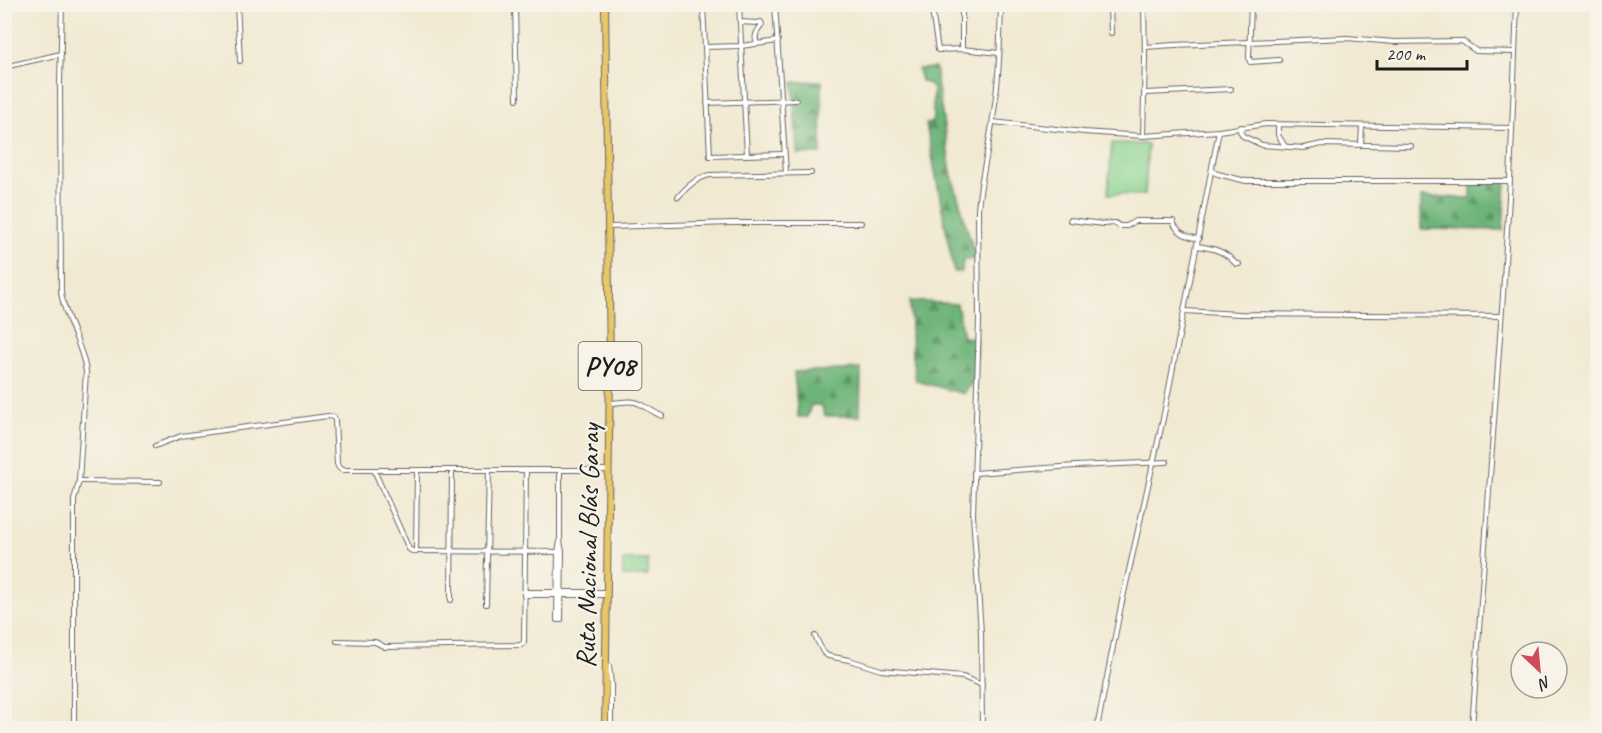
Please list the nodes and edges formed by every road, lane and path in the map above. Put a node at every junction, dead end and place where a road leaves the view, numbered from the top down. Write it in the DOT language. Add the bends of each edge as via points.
graph roads {
  1 [pos="62,4"];
  2 [pos="237,4"];
  3 [pos="515,4"];
  4 [pos="605,4"];
  5 [pos="931,4"];
  6 [pos="962,4"];
  7 [pos="1001,4"];
  8 [pos="1110,4"];
  9 [pos="1144,4"];
  10 [pos="1251,4"];
  11 [pos="1517,4"];
  12 [pos="739,5"];
  13 [pos="775,5"];
  14 [pos="703,6"];
  15 [pos="740,22"];
  16 [pos="1111,33"];
  17 [pos="778,41"];
  18 [pos="1249,42"];
  19 [pos="757,43"];
  20 [pos="741,46"];
  21 [pos="705,47"];
  22 [pos="1145,47"];
  23 [pos="962,49"];
  24 [pos="999,52"];
  25 [pos="1515,52"];
  26 [pos="61,54"];
  27 [pos="1279,60"];
  28 [pos="240,61"];
  29 [pos="4,68"];
  30 [pos="1231,89"];
  31 [pos="1145,93"];
  32 [pos="517,99"];
  33 [pos="796,100"];
  34 [pos="744,101"];
  35 [pos="782,101"];
  36 [pos="707,103"];
  37 [pos="993,122"];
  38 [pos="1278,125"];
  39 [pos="1362,126"];
  40 [pos="1240,127"];
  41 [pos="1512,128"];
  42 [pos="1219,130"];
  43 [pos="1143,136"];
  44 [pos="1361,144"];
  45 [pos="1411,146"];
  46 [pos="1285,147"];
  47 [pos="784,154"];
  48 [pos="747,155"];
  49 [pos="1212,169"];
  50 [pos="786,172"];
  51 [pos="811,172"];
  52 [pos="1510,181"];
  53 [pos="678,197"];
  54 [pos="1070,220"];
  55 [pos="861,223"];
  56 [pos="609,227"];
  57 [pos="1199,239"];
  58 [pos="1197,246"];
  59 [pos="1239,264"];
  60 [pos="1184,311"];
  61 [pos="1501,316"];
  62 [pos="610,403"];
  63 [pos="662,416"];
  64 [pos="155,446"];
  65 [pos="1153,462"];
  66 [pos="1167,462"];
  67 [pos="374,470"];
  68 [pos="417,470"];
  69 [pos="452,470"];
  70 [pos="489,470"];
  71 [pos="526,470"];
  72 [pos="560,470"];
  73 [pos="609,470"];
  74 [pos="974,473"];
  75 [pos="78,481"];
  76 [pos="160,482"];
  77 [pos="416,552"];
  78 [pos="451,552"];
  79 [pos="488,552"];
  80 [pos="524,552"];
  81 [pos="560,552"];
  82 [pos="560,593"];
  83 [pos="607,593"];
  84 [pos="524,594"];
  85 [pos="451,600"];
  86 [pos="486,604"];
  87 [pos="815,636"];
  88 [pos="337,641"];
  89 [pos="606,663"];
  90 [pos="982,685"];
  91 [pos="74,729"];
  92 [pos="605,729"];
  93 [pos="611,729"];
  94 [pos="982,729"];
  95 [pos="1097,729"];
  96 [pos="1472,729"];
  1 -- 26 [label="street"];
  2 -- 28 [label="street"];
  3 -- 32 [label="street"];
  4 -- 56 [label="highway, Ruta Nacional Blás Garay / PY08"];
  5 -- 23 [label="street" via="938,50"];
  6 -- 23 [label="street"];
  7 -- 24 [label="street"];
  8 -- 16 [label="street"];
  9 -- 22 [label="street"];
  10 -- 18 [label="street"];
  11 -- 25 [label="street"];
  12 -- 13 [label="street"];
  12 -- 14 [label="street"];
  12 -- 15 [label="street"];
  13 -- 17 [label="street"];
  14 -- 21 [label="street"];
  15 -- 19 [label="street" via="761,22"];
  15 -- 20 [label="street"];
  17 -- 19 [label="street"];
  17 -- 35 [label="street"];
  18 -- 22 [label="street"];
  18 -- 25 [label="street" via="1347,38 1462,41 1476,51"];
  18 -- 27 [label="street" via="1250,62"];
  19 -- 20 [label="street"];
  20 -- 21 [label="street"];
  20 -- 34 [label="street"];
  21 -- 36 [label="street"];
  22 -- 31 [label="street"];
  23 -- 24 [label="street"];
  24 -- 37 [label="street"];
  25 -- 41 [label="street"];
  26 -- 29 [label="street"];
  26 -- 75 [label="street" via="61,292 86,372"];
  30 -- 31 [label="street"];
  31 -- 43 [label="street"];
  33 -- 35 [label="street"];
  34 -- 35 [label="street"];
  34 -- 36 [label="street"];
  34 -- 48 [label="street"];
  35 -- 47 [label="street"];
  36 -- 48 [label="street" via="710,156"];
  37 -- 43 [label="street"];
  37 -- 74 [label="street" via="978,210"];
  38 -- 39 [label="street"];
  38 -- 40 [label="street"];
  38 -- 46 [label="street" via="1278,135"];
  39 -- 41 [label="street"];
  39 -- 44 [label="street"];
  40 -- 42 [label="street"];
  40 -- 46 [label="street" via="1243,136 1262,145"];
  41 -- 52 [label="street"];
  42 -- 43 [label="street"];
  42 -- 49 [label="street"];
  44 -- 45 [label="street"];
  44 -- 46 [label="street"];
  47 -- 48 [label="street"];
  47 -- 50 [label="street"];
  49 -- 52 [label="street" via="1246,181"];
  49 -- 57 [label="street"];
  50 -- 51 [label="street"];
  50 -- 53 [label="street" via="699,177"];
  52 -- 61 [label="street"];
  54 -- 57 [label="street" via="1119,226 1134,221 1173,221 1179,231"];
  55 -- 56 [label="street"];
  56 -- 62 [label="highway, Ruta Nacional Blás Garay / PY08"];
  57 -- 58 [label="street"];
  58 -- 59 [label="street" via="1217,249"];
  58 -- 60 [label="street"];
  60 -- 61 [label="street"];
  60 -- 65 [label="street"];
  61 -- 96 [label="street"];
  62 -- 63 [label="street" via="634,402"];
  62 -- 73 [label="highway, Ruta Nacional Blás Garay / PY08"];
  64 -- 67 [label="street" via="181,436 328,416 335,420 339,468"];
  65 -- 66 [label="street"];
  65 -- 74 [label="street"];
  65 -- 95 [label="street"];
  67 -- 68 [label="street"];
  67 -- 77 [label="street" via="409,549"];
  68 -- 69 [label="street"];
  68 -- 77 [label="street"];
  69 -- 70 [label="street"];
  69 -- 78 [label="street"];
  70 -- 71 [label="street"];
  70 -- 79 [label="street"];
  71 -- 72 [label="street"];
  71 -- 80 [label="street"];
  72 -- 73 [label="street"];
  72 -- 81 [label="street"];
  73 -- 83 [label="highway, Ruta Nacional Blás Garay / PY08"];
  74 -- 90 [label="street"];
  75 -- 76 [label="street"];
  75 -- 91 [label="street" via="74,500"];
  77 -- 78 [label="street"];
  78 -- 79 [label="street"];
  78 -- 85 [label="street"];
  79 -- 80 [label="street"];
  79 -- 86 [label="street"];
  80 -- 81 [label="street"];
  80 -- 84 [label="street"];
  81 -- 82 [label="street"];
  82 -- 82 [label="street" via="557,620 561,620"];
  82 -- 83 [label="street"];
  82 -- 84 [label="street"];
  83 -- 89 [label="highway, Ruta Nacional Blás Garay / PY08"];
  84 -- 88 [label="street" via="521,645 385,647 375,642"];
  87 -- 90 [label="street" via="828,656 880,670 963,677"];
  89 -- 92 [label="highway, Ruta Nacional Blás Garay / PY08"];
  89 -- 93 [label="street" via="611,684"];
  90 -- 94 [label="street"];
}
